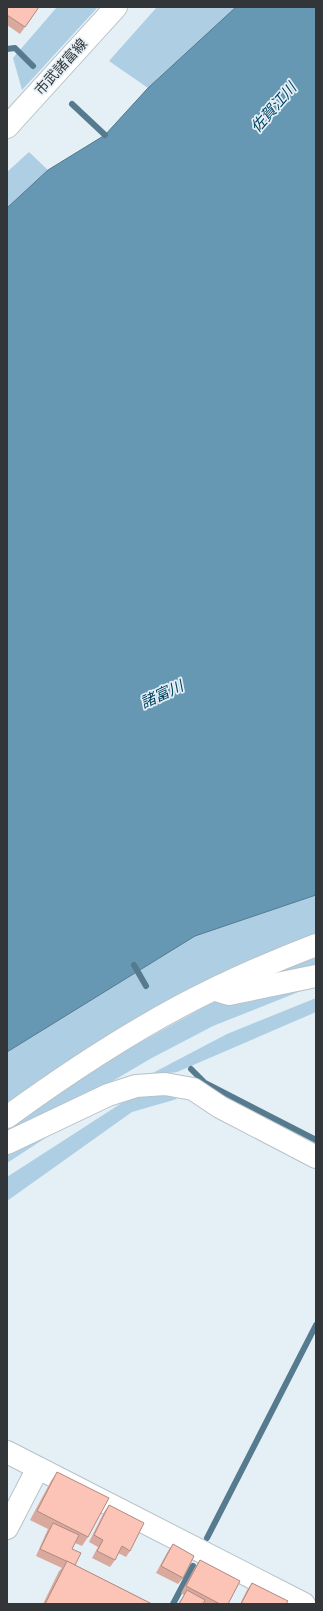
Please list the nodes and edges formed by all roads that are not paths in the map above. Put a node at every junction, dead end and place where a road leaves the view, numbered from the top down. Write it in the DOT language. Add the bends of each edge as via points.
graph roads {
  1 [pos="116,7"];
  2 [pos="7,127"];
  3 [pos="316,945"];
  4 [pos="316,976"];
  5 [pos="214,989"];
  6 [pos="7,1117"];
  7 [pos="7,1143"];
  8 [pos="316,1157"];
  9 [pos="7,1452"];
  10 [pos="38,1468"];
  11 [pos="7,1528"];
  12 [pos="304,1604"];
  1 -- 2 [label="street, 市武諸富線"];
  3 -- 5 [label="street"];
  4 -- 5 [label="street" via="229,994"];
  5 -- 6 [label="street" via="56,1081"];
  7 -- 8 [label="street" via="108,1094 136,1086 165,1084 193,1089 220,1107"];
  9 -- 10 [label="street"];
  10 -- 11 [label="street"];
  10 -- 12 [label="street"];
}
